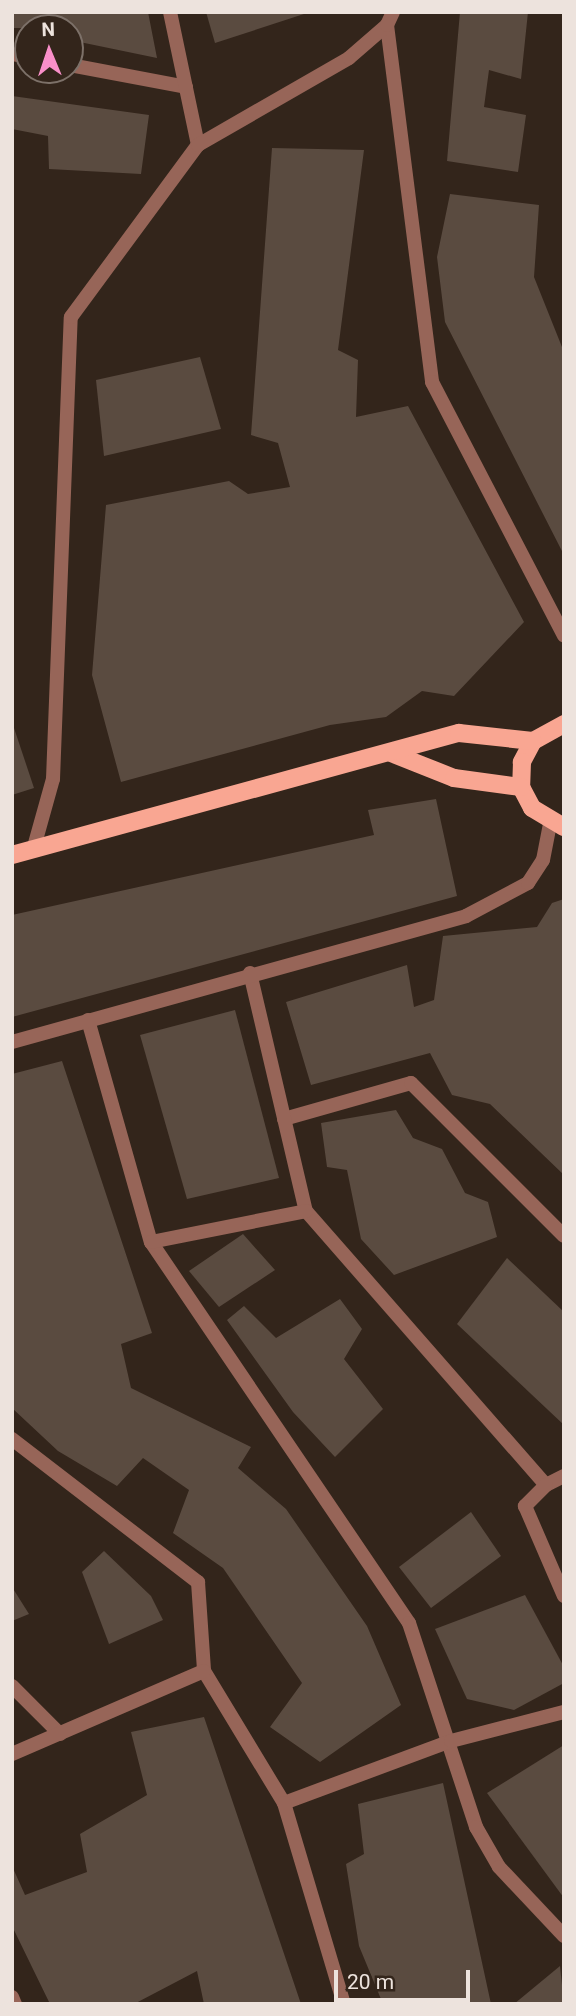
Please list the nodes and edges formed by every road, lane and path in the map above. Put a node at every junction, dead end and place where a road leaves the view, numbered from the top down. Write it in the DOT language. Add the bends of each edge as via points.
graph roads {
  1 [pos="170,12"];
  2 [pos="388,17"];
  3 [pos="84,68"];
  4 [pos="186,87"];
  5 [pos="198,145"];
  6 [pos="564,636"];
  7 [pos="564,724"];
  8 [pos="533,741"];
  9 [pos="391,753"];
  10 [pos="521,787"];
  11 [pos="557,825"];
  12 [pos="34,847"];
  13 [pos="12,855"];
  14 [pos="250,973"];
  15 [pos="88,1020"];
  16 [pos="12,1042"];
  17 [pos="284,1119"];
  18 [pos="306,1211"];
  19 [pos="564,1236"];
  20 [pos="151,1242"];
  21 [pos="12,1439"];
  22 [pos="564,1476"];
  23 [pos="547,1485"];
  24 [pos="564,1596"];
  25 [pos="204,1671"];
  26 [pos="12,1686"];
  27 [pos="564,1712"];
  28 [pos="60,1734"];
  29 [pos="452,1741"];
  30 [pos="12,1754"];
  31 [pos="284,1803"];
  32 [pos="564,1936"];
  33 [pos="12,1997"];
  34 [pos="15,2004"];
  35 [pos="344,2004"];
  1 -- 4 [label="street"];
  2 -- 5 [label="street" via="349,58"];
  2 -- 6 [label="street" via="432,382"];
  3 -- 4 [label="street"];
  4 -- 5 [label="street"];
  5 -- 12 [label="street" via="71,317 53,779"];
  7 -- 8 [label="main road"];
  8 -- 9 [label="main road" via="459,733"];
  8 -- 10 [label="main road" via="522,762"];
  9 -- 10 [label="main road" via="454,778"];
  9 -- 12 [label="main road"];
  10 -- 11 [label="main road" via="532,808"];
  11 -- 14 [label="street" via="528,883 466,916"];
  12 -- 13 [label="main road"];
  14 -- 15 [label="street"];
  14 -- 17 [label="street"];
  15 -- 16 [label="street"];
  15 -- 20 [label="street"];
  17 -- 18 [label="street"];
  17 -- 19 [label="street" via="411,1083"];
  18 -- 20 [label="street"];
  18 -- 23 [label="street"];
  20 -- 29 [label="street" via="408,1623"];
  21 -- 25 [label="street" via="198,1582"];
  22 -- 23 [label="street"];
  23 -- 24 [label="street" via="524,1506"];
  25 -- 28 [label="street"];
  25 -- 31 [label="street"];
  26 -- 28 [label="street"];
  27 -- 29 [label="street"];
  28 -- 30 [label="street"];
  29 -- 31 [label="street"];
  29 -- 32 [label="street" via="476,1827 499,1867"];
  31 -- 35 [label="street"];
  33 -- 34 [label="street"];
}
